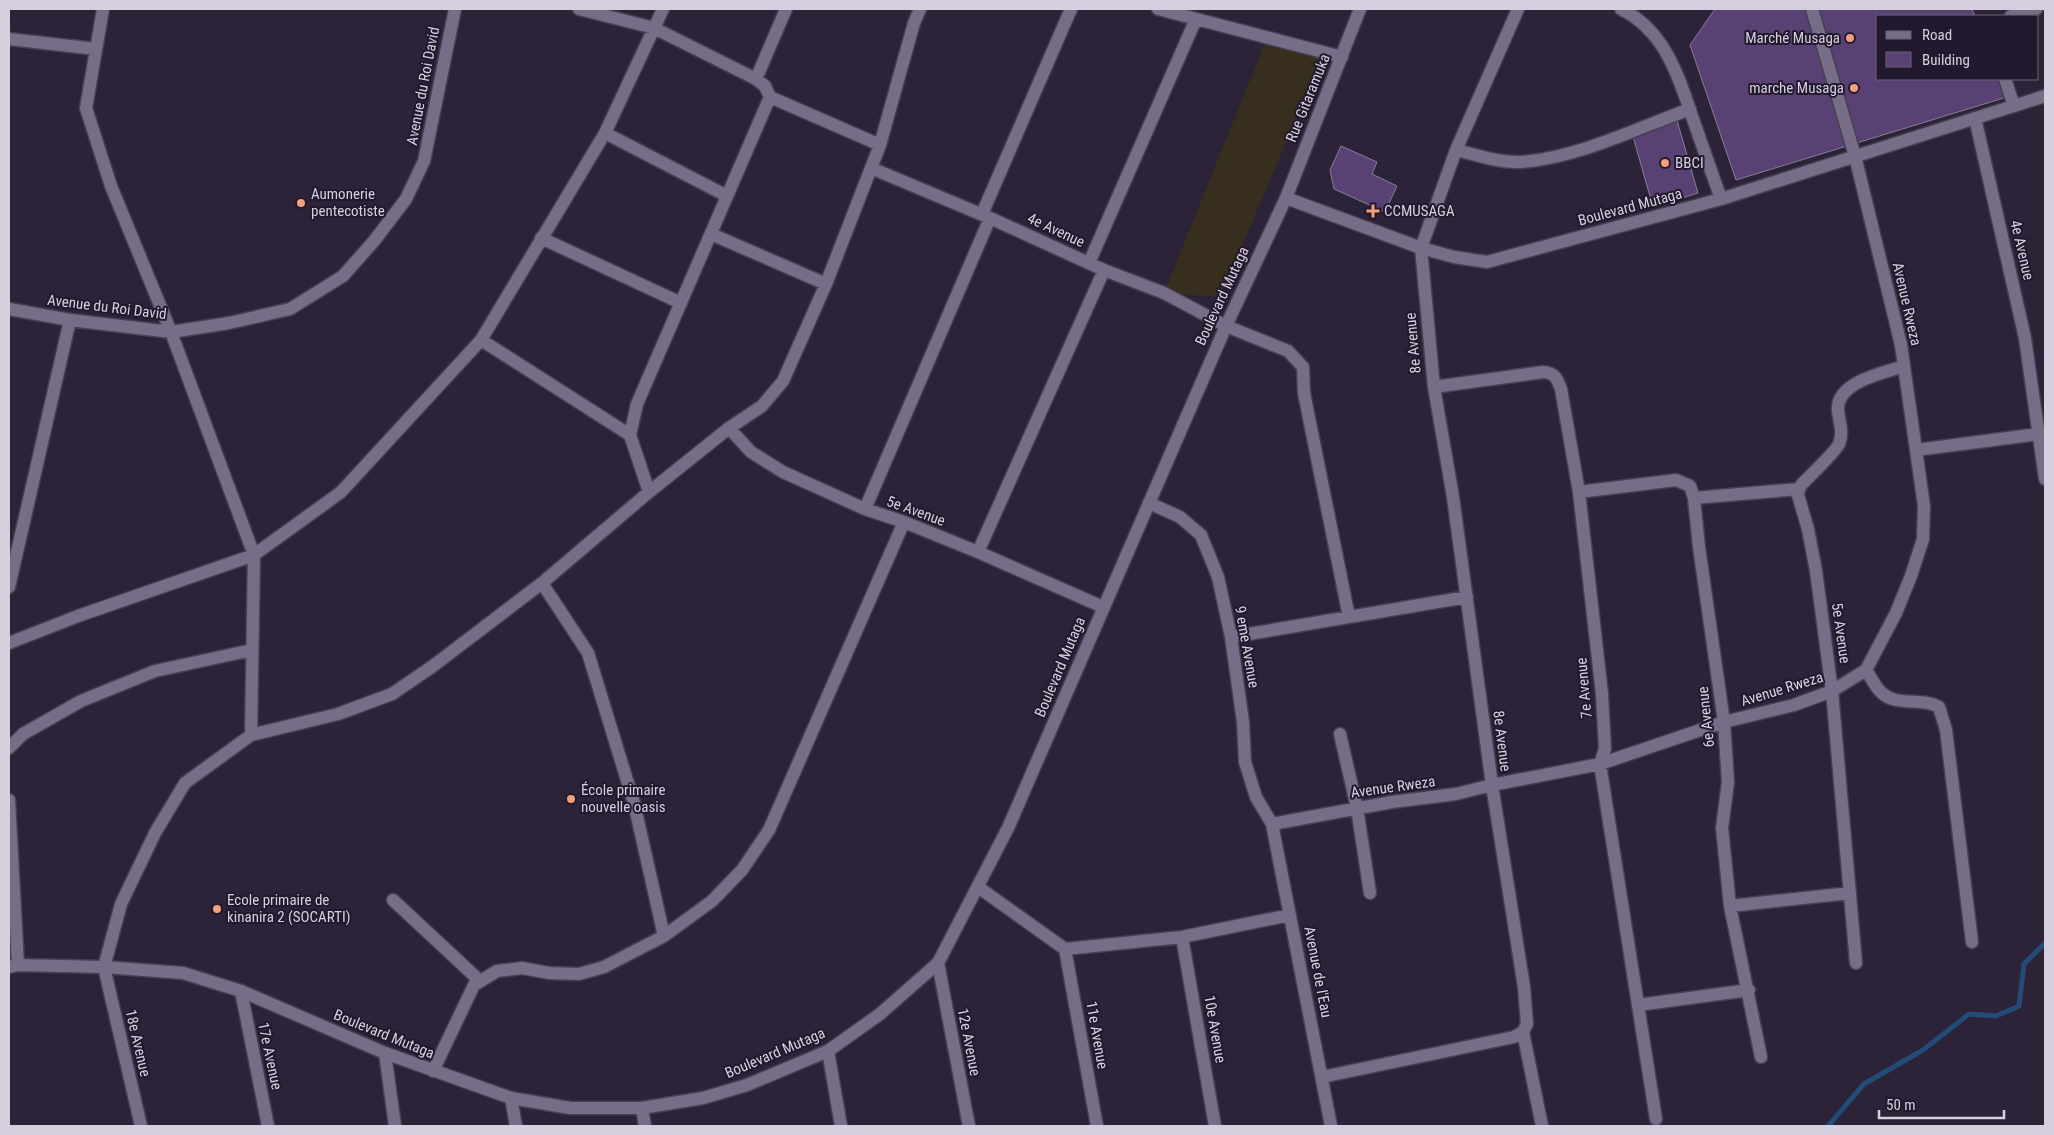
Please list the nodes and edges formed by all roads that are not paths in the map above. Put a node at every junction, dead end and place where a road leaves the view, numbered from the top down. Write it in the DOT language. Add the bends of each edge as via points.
graph roads {
  1 [pos="103,9"];
  2 [pos="454,9"];
  3 [pos="579,9"];
  4 [pos="664,9"];
  5 [pos="786,9"];
  6 [pos="920,9"];
  7 [pos="1071,9"];
  8 [pos="1158,9"];
  9 [pos="1360,9"];
  10 [pos="1518,9"];
  11 [pos="1621,9"];
  12 [pos="1812,9"];
  13 [pos="2036,9"];
  14 [pos="1182,12"];
  15 [pos="2015,15"];
  16 [pos="1196,19"];
  17 [pos="654,28"];
  18 [pos="9,39"];
  19 [pos="96,49"];
  20 [pos="1342,57"];
  21 [pos="756,80"];
  22 [pos="2005,80"];
  23 [pos="2045,96"];
  24 [pos="770,97"];
  25 [pos="2014,106"];
  26 [pos="1690,109"];
  27 [pos="1975,118"];
  28 [pos="605,133"];
  29 [pos="880,145"];
  30 [pos="1456,150"];
  31 [pos="1855,156"];
  32 [pos="871,168"];
  33 [pos="727,196"];
  34 [pos="1286,198"];
  35 [pos="1721,199"];
  36 [pos="986,216"];
  37 [pos="711,234"];
  38 [pos="541,238"];
  39 [pos="1421,248"];
  40 [pos="1089,263"];
  41 [pos="1104,270"];
  42 [pos="826,284"];
  43 [pos="681,303"];
  44 [pos="9,309"];
  45 [pos="70,320"];
  46 [pos="1226,326"];
  47 [pos="171,332"];
  48 [pos="481,340"];
  49 [pos="1904,366"];
  50 [pos="1434,387"];
  51 [pos="729,428"];
  52 [pos="2039,434"];
  53 [pos="630,435"];
  54 [pos="1916,450"];
  55 [pos="2045,479"];
  56 [pos="1799,489"];
  57 [pos="649,492"];
  58 [pos="1579,492"];
  59 [pos="1694,498"];
  60 [pos="1149,503"];
  61 [pos="864,509"];
  62 [pos="904,522"];
  63 [pos="978,552"];
  64 [pos="254,555"];
  65 [pos="542,583"];
  66 [pos="9,587"];
  67 [pos="1467,597"];
  68 [pos="1103,607"];
  69 [pos="1349,617"];
  70 [pos="1231,637"];
  71 [pos="9,643"];
  72 [pos="252,650"];
  73 [pos="1866,670"];
  74 [pos="1832,692"];
  75 [pos="1724,722"];
  76 [pos="1340,734"];
  77 [pos="251,735"];
  78 [pos="9,748"];
  79 [pos="1600,764"];
  80 [pos="1492,785"];
  81 [pos="9,800"];
  82 [pos="1357,808"];
  83 [pos="1272,824"];
  84 [pos="978,887"];
  85 [pos="1370,893"];
  86 [pos="1850,893"];
  87 [pos="393,900"];
  88 [pos="1730,906"];
  89 [pos="1290,915"];
  90 [pos="664,936"];
  91 [pos="1182,937"];
  92 [pos="1972,942"];
  93 [pos="1065,949"];
  94 [pos="938,963"];
  95 [pos="1856,963"];
  96 [pos="14,966"];
  97 [pos="104,967"];
  98 [pos="480,981"];
  99 [pos="1749,990"];
  100 [pos="241,991"];
  101 [pos="1638,1005"];
  102 [pos="1523,1032"];
  103 [pos="828,1051"];
  104 [pos="384,1053"];
  105 [pos="1761,1057"];
  106 [pos="433,1071"];
  107 [pos="1322,1077"];
  108 [pos="511,1098"];
  109 [pos="642,1108"];
  110 [pos="1656,1119"];
  111 [pos="141,1126"];
  112 [pos="268,1126"];
  113 [pos="395,1126"];
  114 [pos="516,1126"];
  115 [pos="645,1126"];
  116 [pos="841,1126"];
  117 [pos="969,1126"];
  118 [pos="1097,1126"];
  119 [pos="1215,1126"];
  120 [pos="1331,1126"];
  121 [pos="1542,1126"];
  1 -- 19 [label="street"];
  2 -- 47 [label="street, Avenue du Roi David" via="424,161 406,199 374,241 343,276 290,309"];
  3 -- 17 [label="street"];
  4 -- 17 [label="street"];
  5 -- 21 [label="street"];
  6 -- 29 [label="street"];
  7 -- 36 [label="street"];
  8 -- 14 [label="street"];
  9 -- 20 [label="street, Rue Gitaramuka"];
  10 -- 30 [label="street"];
  11 -- 26 [label="street" via="1657,37 1676,68"];
  12 -- 31 [label="street, Avenue Rweza"];
  13 -- 15 [label="street"];
  14 -- 16 [label="street"];
  16 -- 20 [label="street"];
  16 -- 40 [label="street"];
  17 -- 21 [label="street"];
  17 -- 28 [label="street"];
  18 -- 19 [label="street"];
  19 -- 47 [label="street" via="86,108 111,186"];
  20 -- 34 [label="street, Rue Gitaramuka"];
  21 -- 24 [label="street" via="765,86"];
  22 -- 25 [label="street"];
  23 -- 25 [label="street, Boulevard Mutaga"];
  24 -- 29 [label="street"];
  24 -- 33 [label="street"];
  25 -- 27 [label="street, Boulevard Mutaga"];
  26 -- 30 [label="street" via="1567,154 1520,162 1498,161"];
  26 -- 35 [label="street"];
  27 -- 31 [label="street, Boulevard Mutaga"];
  27 -- 52 [label="street, 4e Avenue" via="2025,338"];
  28 -- 33 [label="street"];
  28 -- 38 [label="street"];
  29 -- 32 [label="street"];
  30 -- 39 [label="street"];
  31 -- 35 [label="street, Boulevard Mutaga"];
  31 -- 49 [label="street, Avenue Rweza"];
  32 -- 36 [label="street, 4e Avenue"];
  32 -- 42 [label="street"];
  33 -- 37 [label="street"];
  34 -- 39 [label="street, Boulevard Mutaga"];
  34 -- 46 [label="street, Boulevard Mutaga"];
  35 -- 39 [label="street, Boulevard Mutaga" via="1487,262"];
  36 -- 40 [label="street, 4e Avenue"];
  36 -- 61 [label="street"];
  37 -- 42 [label="street"];
  37 -- 43 [label="street"];
  38 -- 43 [label="street"];
  38 -- 48 [label="street"];
  39 -- 50 [label="street, 8e Avenue"];
  40 -- 41 [label="street, 4e Avenue"];
  41 -- 46 [label="street, 4e Avenue" via="1164,293"];
  41 -- 63 [label="street"];
  42 -- 51 [label="street" via="783,381 762,406"];
  43 -- 53 [label="street" via="637,404"];
  44 -- 45 [label="street, Avenue du Roi David"];
  45 -- 47 [label="street, Avenue du Roi David"];
  45 -- 66 [label="street"];
  46 -- 60 [label="street, Boulevard Mutaga"];
  46 -- 69 [label="street, 4e Avenue" via="1288,350 1303,367 1304,393"];
  47 -- 64 [label="street"];
  48 -- 53 [label="street"];
  48 -- 64 [label="street" via="341,492"];
  49 -- 54 [label="street, Avenue Rweza"];
  49 -- 56 [label="street" via="1853,384 1842,395 1838,408 1842,430 1839,445"];
  50 -- 58 [label="street, 7e Avenue" via="1551,372 1561,389"];
  50 -- 67 [label="street, 8e Avenue"];
  51 -- 57 [label="street"];
  51 -- 61 [label="street, 5e Avenue" via="751,452 783,472"];
  52 -- 54 [label="street"];
  52 -- 55 [label="street, 4e Avenue"];
  53 -- 57 [label="street"];
  54 -- 73 [label="street, Avenue Rweza" via="1924,506 1923,539 1896,613"];
  56 -- 59 [label="street"];
  56 -- 74 [label="street, 5e Avenue" via="1816,571"];
  57 -- 65 [label="street"];
  58 -- 59 [label="street" via="1676,480 1690,486"];
  58 -- 79 [label="street, 7e Avenue" via="1602,694 1605,749"];
  59 -- 75 [label="street, 6e Avenue"];
  60 -- 68 [label="street, Boulevard Mutaga"];
  60 -- 70 [label="street, 9 eme Avenue" via="1180,517 1201,535 1218,577"];
  61 -- 62 [label="street, 5e Avenue"];
  62 -- 63 [label="street, 5e Avenue"];
  62 -- 90 [label="street" via="769,830 742,870 712,901"];
  63 -- 68 [label="street, 5e Avenue"];
  64 -- 71 [label="street"];
  64 -- 72 [label="street"];
  65 -- 77 [label="street" via="392,694 338,714"];
  65 -- 90 [label="street" via="588,653 634,803"];
  67 -- 69 [label="street"];
  67 -- 80 [label="street, 8e Avenue"];
  68 -- 84 [label="street, Boulevard Mutaga" via="1008,828"];
  69 -- 70 [label="street"];
  70 -- 83 [label="street, 9 eme Avenue" via="1245,762 1256,797"];
  72 -- 77 [label="street"];
  72 -- 78 [label="street" via="155,671 82,701 23,734"];
  73 -- 74 [label="street, Avenue Rweza"];
  73 -- 92 [label="street" via="1882,693 1894,700 1925,701 1939,707 1946,730"];
  74 -- 75 [label="street, Avenue Rweza"];
  74 -- 86 [label="street, 5e Avenue"];
  75 -- 79 [label="street, Avenue Rweza"];
  75 -- 88 [label="street, 6e Avenue" via="1728,782 1722,828"];
  76 -- 82 [label="street"];
  77 -- 97 [label="street" via="186,783 155,833 120,904"];
  79 -- 80 [label="street, Avenue Rweza"];
  79 -- 101 [label="street, 7e Avenue"];
  80 -- 82 [label="street, Avenue Rweza" via="1456,794"];
  80 -- 102 [label="street, 8e Avenue" via="1524,987 1527,1024"];
  81 -- 96 [label="street"];
  82 -- 83 [label="street, Avenue Rweza"];
  82 -- 85 [label="street"];
  83 -- 89 [label="street, Avenue de l'Eau"];
  84 -- 93 [label="street"];
  84 -- 94 [label="street, Boulevard Mutaga"];
  86 -- 88 [label="street"];
  86 -- 95 [label="street, 5e Avenue"];
  87 -- 98 [label="street"];
  88 -- 99 [label="street, 6e Avenue"];
  89 -- 91 [label="street"];
  89 -- 107 [label="street, Avenue de l'Eau"];
  90 -- 98 [label="street" via="604,967 579,974 522,968 498,971"];
  91 -- 93 [label="street"];
  91 -- 119 [label="street, 10e Avenue"];
  93 -- 118 [label="street, 11e Avenue"];
  94 -- 103 [label="street, Boulevard Mutaga" via="880,1014"];
  94 -- 117 [label="street, 12e Avenue"];
  96 -- 97 [label="street, Boulevard Mutaga"];
  97 -- 100 [label="street, Boulevard Mutaga" via="183,973"];
  97 -- 111 [label="street, 18e Avenue"];
  98 -- 106 [label="street" via="474,985"];
  99 -- 101 [label="street"];
  99 -- 105 [label="street, 6e Avenue"];
  100 -- 104 [label="street, Boulevard Mutaga"];
  100 -- 112 [label="street, 17e Avenue"];
  101 -- 110 [label="street, 7e Avenue"];
  102 -- 107 [label="street" via="1514,1037"];
  102 -- 121 [label="street, 8e Avenue"];
  103 -- 109 [label="street, Boulevard Mutaga" via="747,1085 703,1098"];
  103 -- 116 [label="street"];
  104 -- 106 [label="street, Boulevard Mutaga"];
  104 -- 113 [label="street"];
  106 -- 108 [label="street, Boulevard Mutaga"];
  107 -- 120 [label="street, Avenue de l'Eau"];
  108 -- 109 [label="street, Boulevard Mutaga" via="570,1108"];
  108 -- 114 [label="street"];
  109 -- 115 [label="street"];
}
